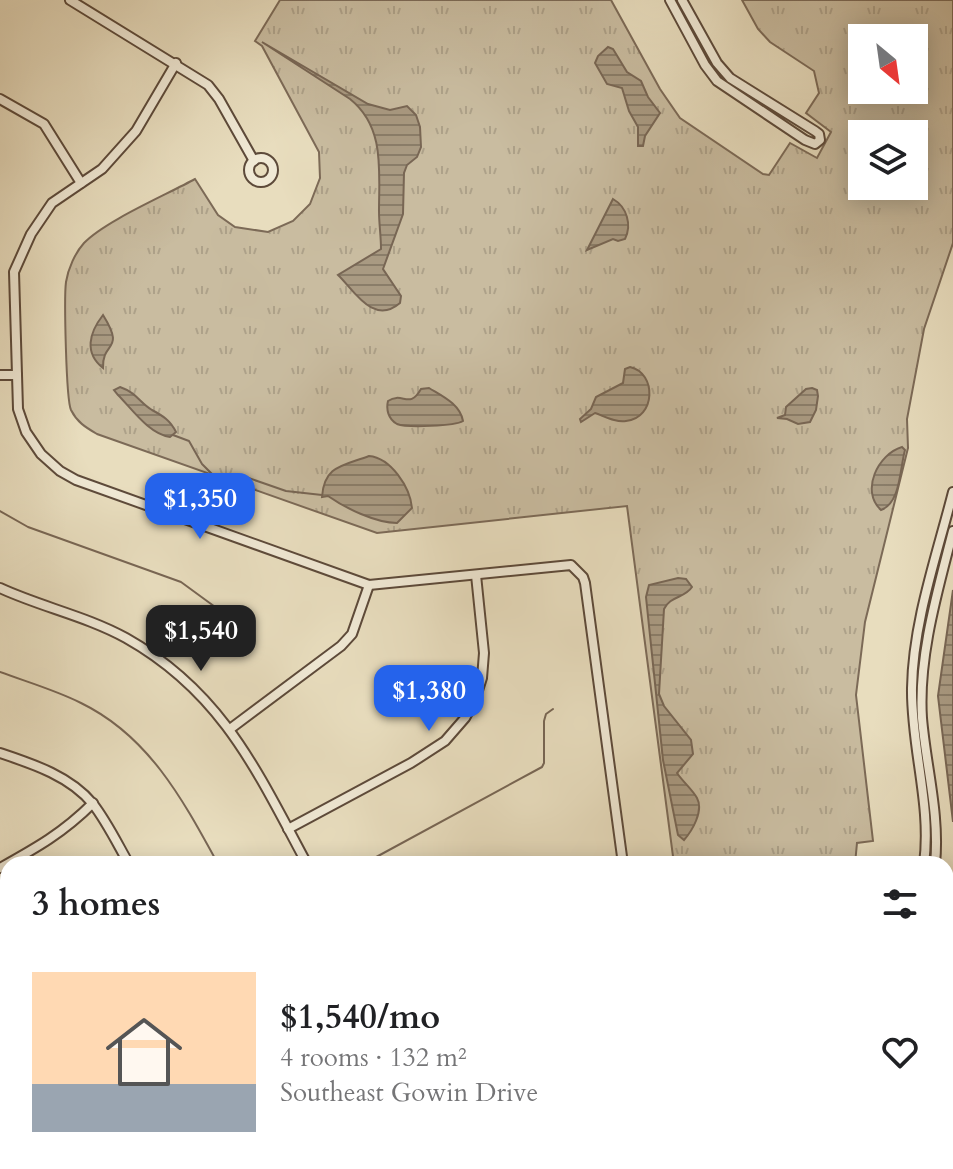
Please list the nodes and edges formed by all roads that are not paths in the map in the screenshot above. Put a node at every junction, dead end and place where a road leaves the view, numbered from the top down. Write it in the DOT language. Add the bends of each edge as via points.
graph roads {
  1 [pos="70,0"];
  2 [pos="670,0"];
  3 [pos="682,0"];
  4 [pos="698,29"];
  5 [pos="690,37"];
  6 [pos="176,63"];
  7 [pos="0,99"];
  8 [pos="254,161"];
  9 [pos="81,183"];
  10 [pos="0,375"];
  11 [pos="17,375"];
  12 [pos="953,492"];
  13 [pos="953,531"];
  14 [pos="946,557"];
  15 [pos="476,575"];
  16 [pos="369,585"];
  17 [pos="0,588"];
  18 [pos="912,687"];
  19 [pos="922,688"];
  20 [pos="230,729"];
  21 [pos="0,753"];
  22 [pos="93,803"];
  23 [pos="935,805"];
  24 [pos="923,807"];
  25 [pos="288,829"];
  26 [pos="23,856"];
  27 [pos="124,856"];
  28 [pos="303,856"];
  29 [pos="622,856"];
  30 [pos="924,856"];
  31 [pos="935,856"];
  1 -- 6 [label="street"];
  2 -- 5 [label="street"];
  3 -- 4 [label="street"];
  4 -- 5 [label="street"];
  4 -- 5 [label="street" via="730,78 815,131 820,140 805,140 717,81"];
  6 -- 8 [label="street" via="208,85"];
  6 -- 9 [label="street" via="136,131 102,169"];
  7 -- 9 [label="street" via="44,124"];
  9 -- 11 [label="street" via="52,203 14,272"];
  10 -- 11 [label="street"];
  11 -- 16 [label="street" via="18,409 26,432 60,471"];
  12 -- 14 [label="street"];
  13 -- 14 [label="street"];
  14 -- 18 [label="street" via="916,640"];
  14 -- 19 [label="street"];
  15 -- 16 [label="street"];
  15 -- 25 [label="street" via="484,653 482,678 465,718 422,756"];
  15 -- 29 [label="street" via="571,565 583,577"];
  16 -- 20 [label="street" via="352,634 341,646"];
  17 -- 20 [label="street" via="125,637 193,687"];
  18 -- 19 [label="street"];
  18 -- 24 [label="street"];
  19 -- 23 [label="street"];
  20 -- 25 [label="street"];
  21 -- 22 [label="street" via="54,774"];
  22 -- 26 [label="street" via="49,842"];
  22 -- 27 [label="street"];
  23 -- 24 [label="street"];
  23 -- 31 [label="street"];
  24 -- 30 [label="street"];
  25 -- 28 [label="street"];
}
